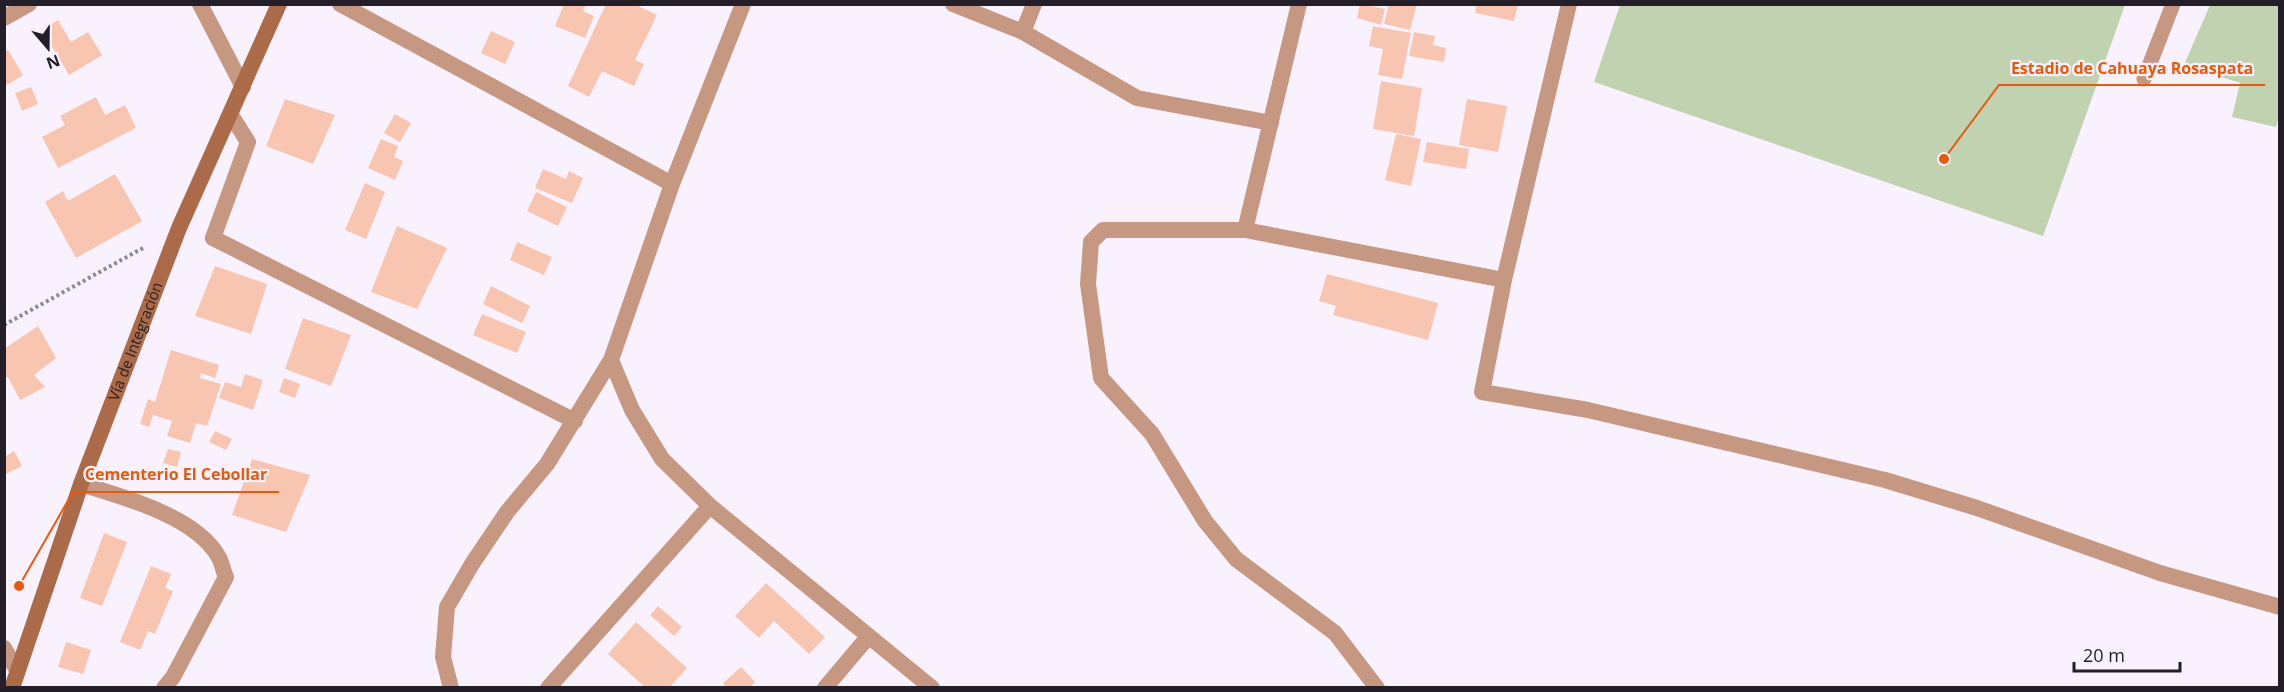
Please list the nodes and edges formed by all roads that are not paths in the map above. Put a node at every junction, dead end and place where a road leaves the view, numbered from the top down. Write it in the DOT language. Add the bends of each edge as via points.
graph roads {
  1 [pos="29,4"];
  2 [pos="200,4"];
  3 [pos="279,4"];
  4 [pos="340,4"];
  5 [pos="743,4"];
  6 [pos="953,4"];
  7 [pos="1034,4"];
  8 [pos="1299,4"];
  9 [pos="1569,4"];
  10 [pos="2173,4"];
  11 [pos="4,18"];
  12 [pos="1023,33"];
  13 [pos="2144,79"];
  14 [pos="243,87"];
  15 [pos="231,115"];
  16 [pos="1271,123"];
  17 [pos="672,184"];
  18 [pos="1245,230"];
  19 [pos="1504,280"];
  20 [pos="611,360"];
  21 [pos="575,421"];
  22 [pos="81,484"];
  23 [pos="710,506"];
  24 [pos="2280,607"];
  25 [pos="868,637"];
  26 [pos="4,648"];
  27 [pos="17,670"];
  28 [pos="12,687"];
  29 [pos="164,687"];
  30 [pos="451,687"];
  31 [pos="548,687"];
  32 [pos="825,687"];
  33 [pos="932,687"];
  34 [pos="1377,687"];
  1 -- 11 [label="street"];
  2 -- 14 [label="street"];
  3 -- 14 [label="main road, Vía de Integración"];
  4 -- 17 [label="street"];
  5 -- 17 [label="street"];
  6 -- 12 [label="street"];
  7 -- 12 [label="street"];
  8 -- 16 [label="street"];
  9 -- 19 [label="street"];
  10 -- 13 [label="lane"];
  12 -- 16 [label="street" via="1137,98"];
  14 -- 15 [label="main road, Vía de Integración"];
  15 -- 21 [label="street" via="248,142 213,238"];
  15 -- 22 [label="main road, Vía de Integración" via="179,228"];
  16 -- 18 [label="street"];
  17 -- 20 [label="street"];
  18 -- 19 [label="street"];
  18 -- 34 [label="street" via="1103,230 1091,242 1088,284 1101,378 1152,434 1205,521 1236,559 1335,633"];
  19 -- 24 [label="street" via="1482,392 1588,410 1885,480 2160,573"];
  20 -- 21 [label="street"];
  20 -- 23 [label="street" via="632,410 662,459"];
  21 -- 30 [label="street" via="547,464 507,512 447,607 442,657"];
  22 -- 27 [label="main road, Vía de Integración"];
  22 -- 29 [label="street" via="176,519 218,555 226,577"];
  23 -- 25 [label="street"];
  23 -- 31 [label="street"];
  25 -- 32 [label="street"];
  25 -- 33 [label="street"];
  26 -- 27 [label="street"];
  27 -- 28 [label="main road, Vía de Integración"];
}
